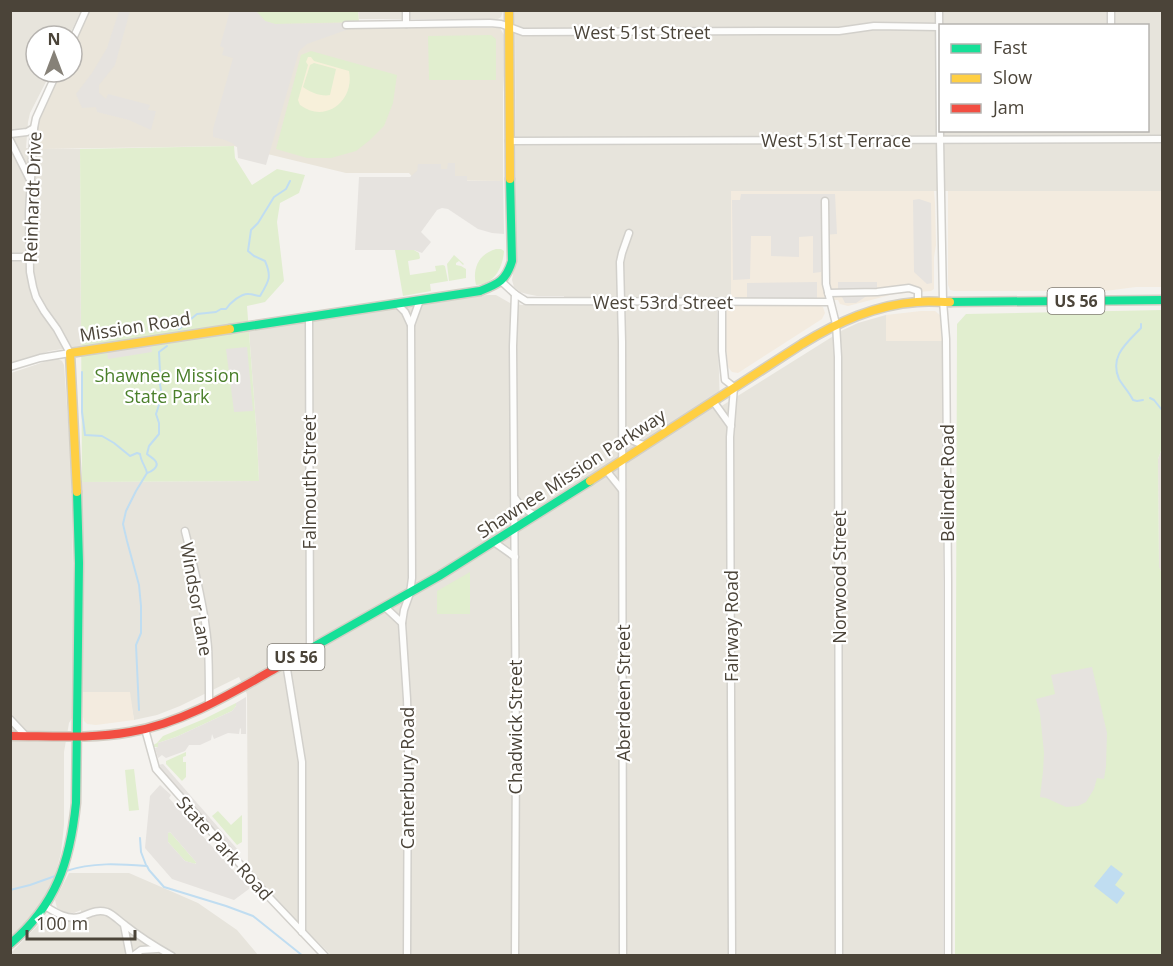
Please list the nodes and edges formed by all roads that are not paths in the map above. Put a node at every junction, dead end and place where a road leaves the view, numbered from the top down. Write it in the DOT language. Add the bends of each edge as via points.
graph roads {
  1 [pos="86,10"];
  2 [pos="406,10"];
  3 [pos="509,10"];
  4 [pos="939,10"];
  5 [pos="80,24"];
  6 [pos="406,24"];
  7 [pos="346,25"];
  8 [pos="509,27"];
  9 [pos="939,27"];
  10 [pos="52,84"];
  11 [pos="34,128"];
  12 [pos="940,132"];
  13 [pos="10,134"];
  14 [pos="940,139"];
  15 [pos="1162,139"];
  16 [pos="10,140"];
  17 [pos="508,141"];
  18 [pos="30,182"];
  19 [pos="825,201"];
  20 [pos="629,233"];
  21 [pos="10,257"];
  22 [pos="29,257"];
  23 [pos="502,282"];
  24 [pos="828,293"];
  25 [pos="515,294"];
  26 [pos="420,300"];
  27 [pos="1162,300"];
  28 [pos="943,301"];
  29 [pos="621,302"];
  30 [pos="722,302"];
  31 [pos="830,302"];
  32 [pos="918,302"];
  33 [pos="396,303"];
  34 [pos="309,316"];
  35 [pos="836,324"];
  36 [pos="411,325"];
  37 [pos="70,352"];
  38 [pos="10,367"];
  39 [pos="734,387"];
  40 [pos="713,401"];
  41 [pos="731,427"];
  42 [pos="622,430"];
  43 [pos="645,446"];
  44 [pos="622,460"];
  45 [pos="606,470"];
  46 [pos="622,490"];
  47 [pos="514,498"];
  48 [pos="535,516"];
  49 [pos="514,529"];
  50 [pos="185,531"];
  51 [pos="494,542"];
  52 [pos="515,557"];
  53 [pos="410,593"];
  54 [pos="385,608"];
  55 [pos="402,622"];
  56 [pos="310,649"];
  57 [pos="285,662"];
  58 [pos="209,704"];
  59 [pos="10,720"];
  60 [pos="145,729"];
  61 [pos="10,736"];
  62 [pos="26,736"];
  63 [pos="77,736"];
  64 [pos="47,904"];
  65 [pos="124,924"];
  66 [pos="302,932"];
  67 [pos="10,944"];
  68 [pos="159,949"];
  69 [pos="131,956"];
  70 [pos="172,956"];
  71 [pos="325,956"];
  72 [pos="407,956"];
  73 [pos="515,956"];
  74 [pos="623,956"];
  75 [pos="732,956"];
  76 [pos="839,956"];
  77 [pos="948,956"];
  1 -- 5 [label="street"];
  2 -- 6 [label="street"];
  3 -- 8 [label="main road"];
  4 -- 9 [label="street, Belinder Road"];
  6 -- 7 [label="street, West 51st Street"];
  6 -- 8 [label="street, West 51st Street" via="490,23"];
  8 -- 9 [label="street, West 51st Street" via="523,32 796,32 874,26"];
  8 -- 17 [label="main road"];
  10 -- 11 [label="street, Reinhardt Drive"];
  11 -- 13 [label="street"];
  11 -- 18 [label="street, Reinhardt Drive"];
  12 -- 14 [label="street, Belinder Road"];
  14 -- 15 [label="street, West 51st Terrace"];
  14 -- 17 [label="street, West 51st Terrace"];
  14 -- 28 [label="street, Belinder Road"];
  16 -- 18 [label="street"];
  17 -- 23 [label="main road" via="512,261"];
  18 -- 22 [label="street, Reinhardt Drive"];
  19 -- 24 [label="street, Norwood Street"];
  20 -- 29 [label="street, Aberdeen Street" via="620,262"];
  21 -- 22 [label="street"];
  22 -- 37 [label="street, Reinhardt Drive" via="36,297"];
  23 -- 25 [label="street, West 53rd Street"];
  23 -- 26 [label="main road, Mission Road" via="480,291"];
  24 -- 31 [label="street, Norwood Street"];
  24 -- 32 [label="street" via="909,288 918,291"];
  25 -- 29 [label="street, West 53rd Street" via="526,302"];
  25 -- 47 [label="street, Chadwick Street"];
  26 -- 33 [label="main road, Mission Road"];
  26 -- 36 [label="street"];
  27 -- 28 [label="main road, Shawnee Mission Parkway / US 56"];
  28 -- 32 [label="main road, Shawnee Mission Parkway / US 56"];
  28 -- 77 [label="street, Belinder Road"];
  29 -- 30 [label="street, West 53rd Street"];
  29 -- 42 [label="street, Aberdeen Street"];
  30 -- 31 [label="street, West 53rd Street"];
  30 -- 39 [label="street, Fairway Road" via="725,380"];
  31 -- 35 [label="street, Norwood Street"];
  32 -- 35 [label="main road, Shawnee Mission Parkway / US 56" via="868,310"];
  33 -- 34 [label="main road, Mission Road"];
  33 -- 36 [label="street"];
  34 -- 37 [label="main road, Mission Road"];
  34 -- 56 [label="street, Falmouth Street"];
  35 -- 39 [label="main road, Shawnee Mission Parkway / US 56"];
  35 -- 76 [label="street, Norwood Street"];
  36 -- 53 [label="street"];
  37 -- 38 [label="street"];
  37 -- 63 [label="main road, Mission Road" via="79,563"];
  39 -- 40 [label="main road, Shawnee Mission Parkway / US 56"];
  39 -- 41 [label="street, Fairway Road"];
  40 -- 41 [label="street"];
  40 -- 43 [label="main road, Shawnee Mission Parkway / US 56"];
  41 -- 75 [label="street, Fairway Road"];
  42 -- 43 [label="street" via="632,441"];
  42 -- 44 [label="street, Aberdeen Street"];
  43 -- 44 [label="main road, Shawnee Mission Parkway / US 56"];
  44 -- 45 [label="main road, Shawnee Mission Parkway / US 56"];
  44 -- 46 [label="street, Aberdeen Street"];
  45 -- 46 [label="street"];
  45 -- 48 [label="main road, Shawnee Mission Parkway / US 56"];
  46 -- 74 [label="street, Aberdeen Street"];
  47 -- 48 [label="street"];
  47 -- 49 [label="street, Chadwick Street"];
  48 -- 49 [label="main road, Shawnee Mission Parkway / US 56"];
  49 -- 51 [label="main road, Shawnee Mission Parkway / US 56"];
  49 -- 52 [label="street, Chadwick Street"];
  50 -- 58 [label="street, Windsor Lane" via="206,628"];
  51 -- 52 [label="street"];
  51 -- 53 [label="main road, Shawnee Mission Parkway / US 56"];
  52 -- 73 [label="street, Chadwick Street"];
  53 -- 54 [label="main road, Shawnee Mission Parkway / US 56"];
  53 -- 55 [label="street, Canterbury Road"];
  54 -- 55 [label="street"];
  54 -- 56 [label="main road, Shawnee Mission Parkway / US 56"];
  55 -- 72 [label="street, Canterbury Road" via="408,736"];
  56 -- 57 [label="main road, Shawnee Mission Parkway / US 56"];
  57 -- 58 [label="main road, Shawnee Mission Parkway / US 56"];
  57 -- 66 [label="street" via="302,762"];
  58 -- 60 [label="main road, Shawnee Mission Parkway / US 56"];
  59 -- 62 [label="street"];
  60 -- 63 [label="main road, Shawnee Mission Parkway / US 56"];
  60 -- 66 [label="street, State Park Road" via="156,769"];
  61 -- 62 [label="main road, Shawnee Mission Parkway / US 56"];
  62 -- 63 [label="main road, Shawnee Mission Parkway / US 56"];
  63 -- 64 [label="main road, Mission Road" via="74,829 62,873"];
  64 -- 65 [label="street" via="61,916 106,912"];
  64 -- 67 [label="main road, Mission Road"];
  65 -- 68 [label="street"];
  65 -- 69 [label="street"];
  66 -- 71 [label="street, State Park Road"];
  68 -- 69 [label="street" via="141,950"];
  68 -- 70 [label="street"];
}
